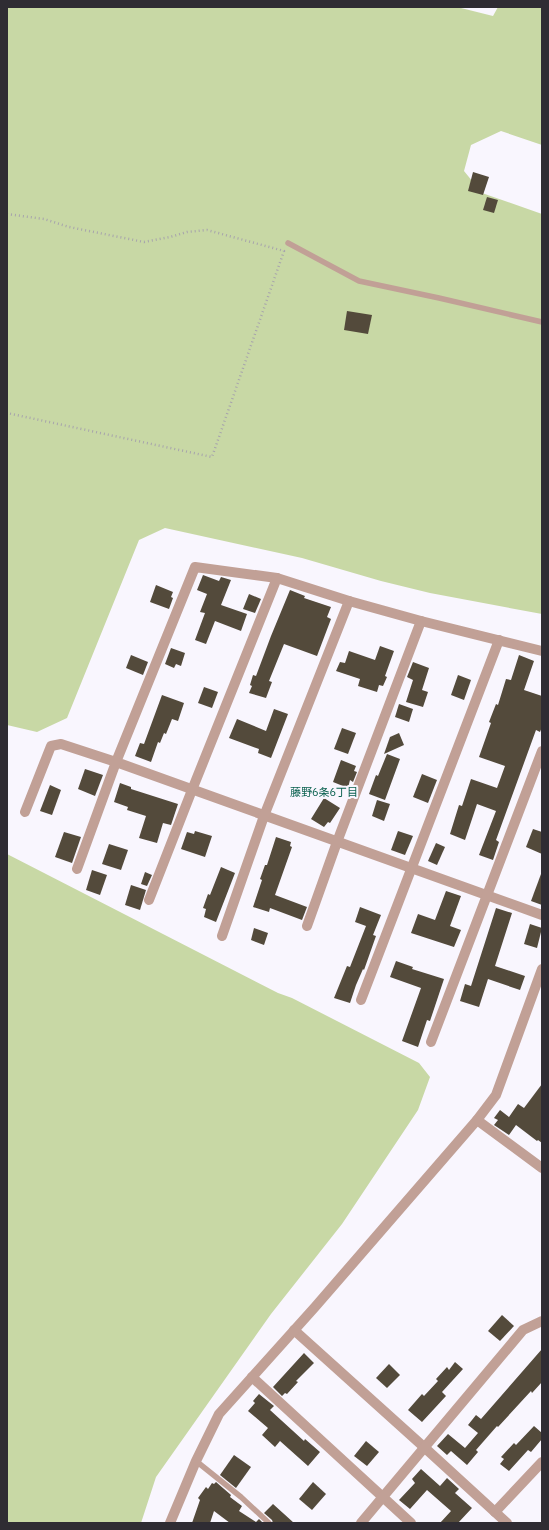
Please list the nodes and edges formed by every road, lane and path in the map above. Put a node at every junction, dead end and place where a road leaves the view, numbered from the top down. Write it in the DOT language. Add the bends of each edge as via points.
graph roads {
  1 [pos="7,214"];
  2 [pos="288,243"];
  3 [pos="542,322"];
  4 [pos="7,413"];
  5 [pos="277,578"];
  6 [pos="349,601"];
  7 [pos="421,621"];
  8 [pos="499,640"];
  9 [pos="542,650"];
  10 [pos="542,751"];
  11 [pos="116,762"];
  12 [pos="539,767"];
  13 [pos="192,790"];
  14 [pos="26,812"];
  15 [pos="264,816"];
  16 [pos="337,842"];
  17 [pos="411,868"];
  18 [pos="77,869"];
  19 [pos="486,895"];
  20 [pos="149,900"];
  21 [pos="542,915"];
  22 [pos="307,926"];
  23 [pos="222,936"];
  24 [pos="542,969"];
  25 [pos="361,1000"];
  26 [pos="431,1042"];
  27 [pos="477,1120"];
  28 [pos="542,1168"];
  29 [pos="541,1323"];
  30 [pos="294,1330"];
  31 [pos="252,1377"];
  32 [pos="425,1448"];
  33 [pos="196,1461"];
  34 [pos="542,1462"];
  35 [pos="383,1497"];
  36 [pos="495,1512"];
  37 [pos="170,1523"];
  38 [pos="269,1523"];
  39 [pos="361,1523"];
  40 [pos="412,1523"];
  41 [pos="507,1523"];
  1 -- 4 [label="path" via="44,219 69,227 144,242 186,232 208,230 284,251 212,457"];
  2 -- 3 [label="lane" via="359,281"];
  5 -- 6 [label="street"];
  5 -- 11 [label="street" via="195,567"];
  5 -- 13 [label="street"];
  6 -- 7 [label="street"];
  6 -- 15 [label="street"];
  7 -- 8 [label="street"];
  7 -- 16 [label="street"];
  8 -- 9 [label="street"];
  8 -- 17 [label="street"];
  10 -- 12 [label="street"];
  11 -- 13 [label="street"];
  11 -- 14 [label="street" via="61,744 51,746"];
  11 -- 18 [label="street"];
  12 -- 19 [label="street"];
  13 -- 15 [label="street"];
  13 -- 20 [label="street"];
  15 -- 16 [label="street"];
  15 -- 23 [label="street"];
  16 -- 17 [label="street"];
  16 -- 22 [label="street"];
  17 -- 19 [label="street"];
  17 -- 25 [label="street"];
  19 -- 21 [label="street"];
  19 -- 26 [label="street"];
  24 -- 27 [label="street" via="496,1095"];
  27 -- 28 [label="street"];
  27 -- 30 [label="street"];
  29 -- 32 [label="street" via="523,1330"];
  30 -- 31 [label="street"];
  30 -- 32 [label="street"];
  31 -- 33 [label="street" via="219,1414"];
  31 -- 35 [label="street"];
  32 -- 35 [label="street"];
  32 -- 36 [label="street"];
  33 -- 37 [label="street"];
  33 -- 38 [label="lane"];
  34 -- 36 [label="street"];
  35 -- 39 [label="street"];
  35 -- 40 [label="street"];
  36 -- 41 [label="street"];
}
